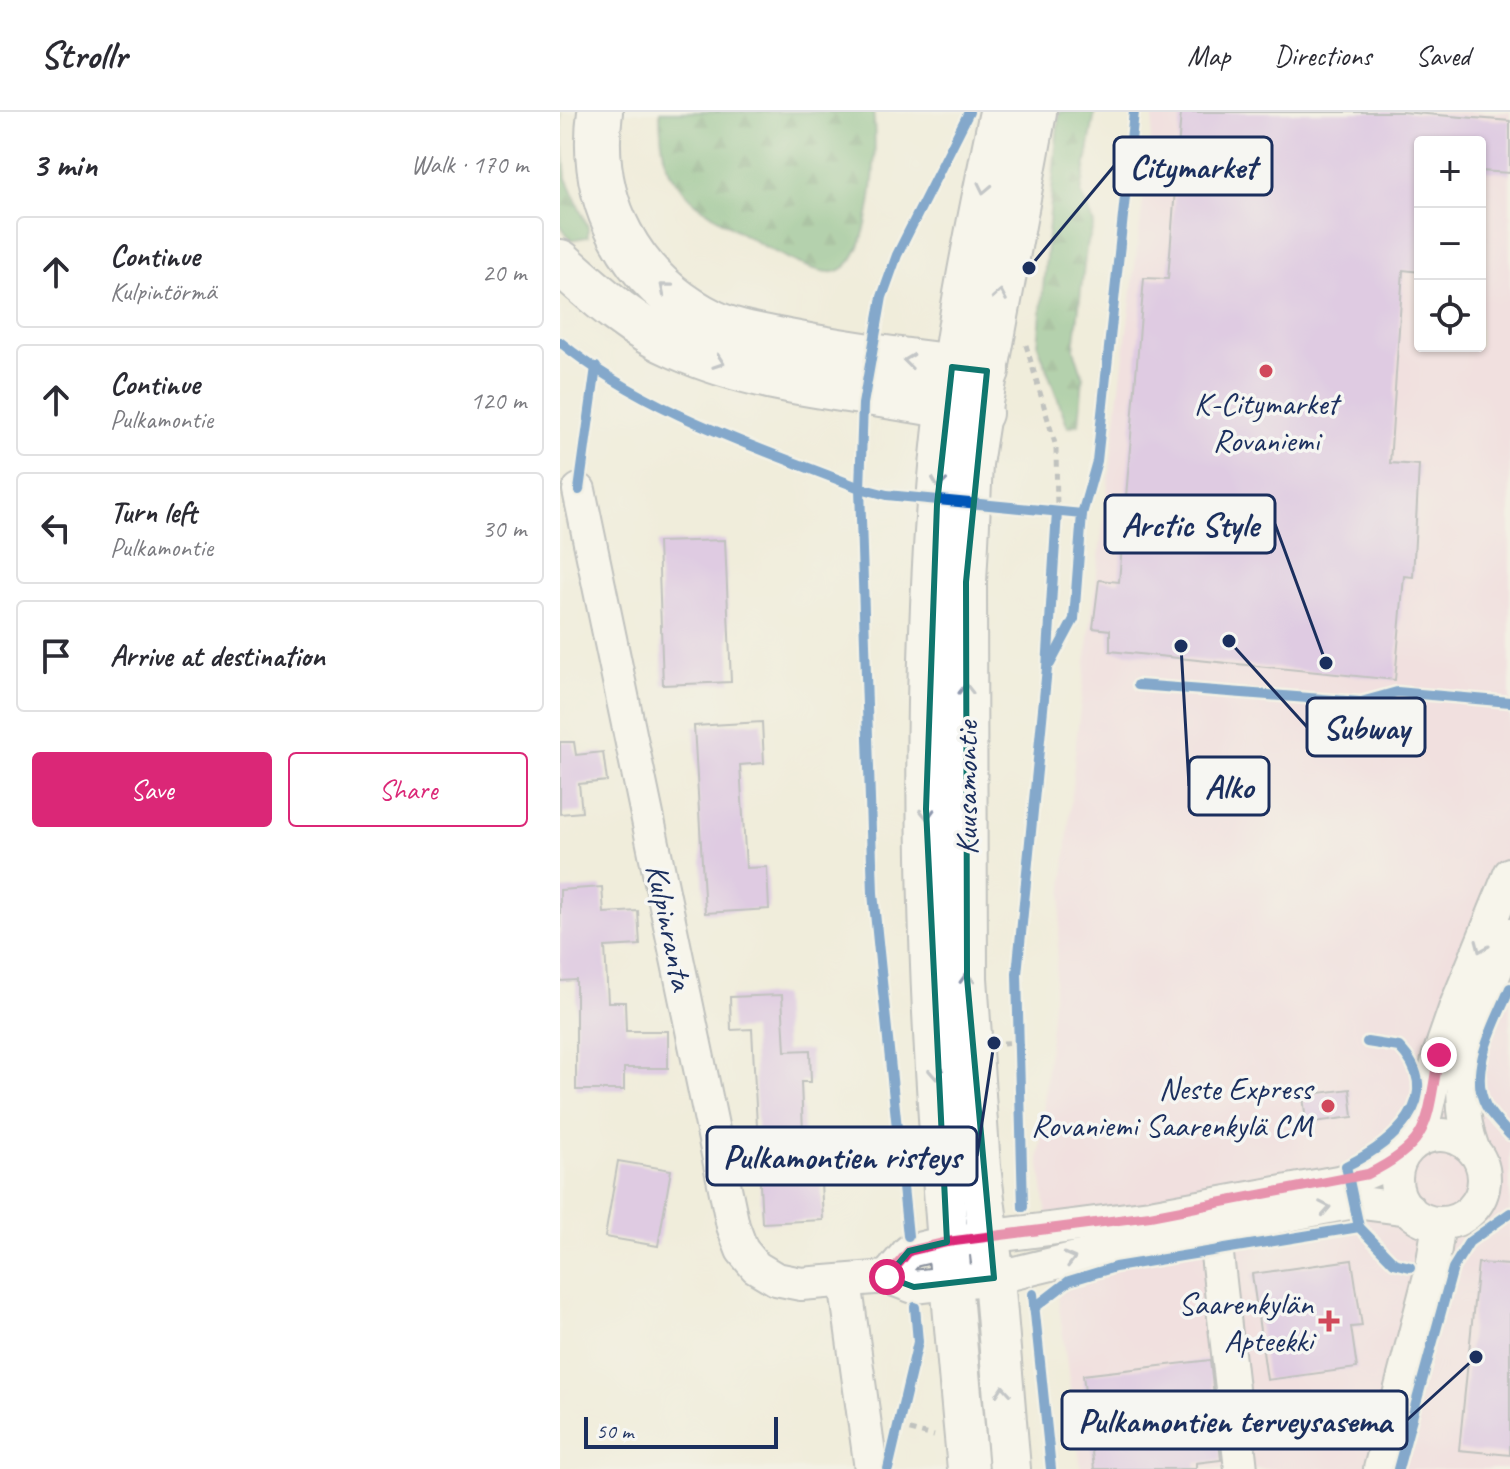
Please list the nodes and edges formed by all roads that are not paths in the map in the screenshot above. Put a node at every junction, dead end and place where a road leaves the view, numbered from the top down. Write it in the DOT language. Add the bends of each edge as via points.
graph roads {
  1 [pos="600,112"];
  2 [pos="1000,112"];
  3 [pos="1036,112"];
  4 [pos="560,262"];
  5 [pos="967,389"];
  6 [pos="579,490"];
  7 [pos="1510,874"];
  8 [pos="1510,935"];
  9 [pos="1410,1148"];
  10 [pos="1473,1149"];
  11 [pos="1497,1184"];
  12 [pos="1409,1209"];
  13 [pos="1439,1223"];
  14 [pos="1214,1228"];
  15 [pos="989,1234"];
  16 [pos="947,1242"];
  17 [pos="887,1277"];
  18 [pos="994,1278"];
  19 [pos="845,1281"];
  20 [pos="951,1285"];
  21 [pos="871,1469"];
  22 [pos="968,1469"];
  23 [pos="1010,1469"];
  24 [pos="1241,1469"];
  25 [pos="1380,1469"];
  5 -- 1 [label="highway, one-way" via="712,322 662,287 632,255 600,187 595,147"];
  2 -- 5 [label="main road, Kuusamontie, one-way"];
  5 -- 3 [label="main road, Kuusamontie, one-way"];
  4 -- 5 [label="highway, one-way" via="603,301 678,348 774,378"];
  15 -- 5 [label="main road, Kuusamontie, one-way" via="967,978 966,582 972,464"];
  5 -- 16 [label="main road, Kuusamontie, one-way" via="937,504 926,809"];
  6 -- 19 [label="street, Kulpinranta" via="733,1226 749,1259 776,1279 801,1284"];
  7 -- 9 [label="street, one-way" via="1451,1018"];
  8 -- 10 [label="street" via="1465,1063 1463,1122"];
  9 -- 10 [label="street" via="1448,1135"];
  9 -- 12 [label="street" via="1397,1185"];
  9 -- 15 [label="street" via="1349,1180 1110,1222"];
  10 -- 11 [label="street"];
  11 -- 13 [label="street" via="1470,1212"];
  12 -- 13 [label="street"];
  14 -- 12 [label="street, Kulpinranta, one-way" via="1354,1202"];
  13 -- 25 [label="street"];
  18 -- 14 [label="street, Kulpinranta, one-way"];
  14 -- 24 [label="street"];
  15 -- 16 [label="street"];
  15 -- 18 [label="main road, Kuusamontie"];
  16 -- 17 [label="street" via="909,1251"];
  16 -- 20 [label="main road, Kuusamontie"];
  17 -- 19 [label="street, Kulpinranta"];
  17 -- 20 [label="street, Kulpinranta" via="914,1287"];
  18 -- 20 [label="street, Kulpinranta"];
  23 -- 18 [label="main road, Kuusamontie, one-way"];
  19 -- 21 [label="street"];
  20 -- 22 [label="main road, Kuusamontie"];
}
